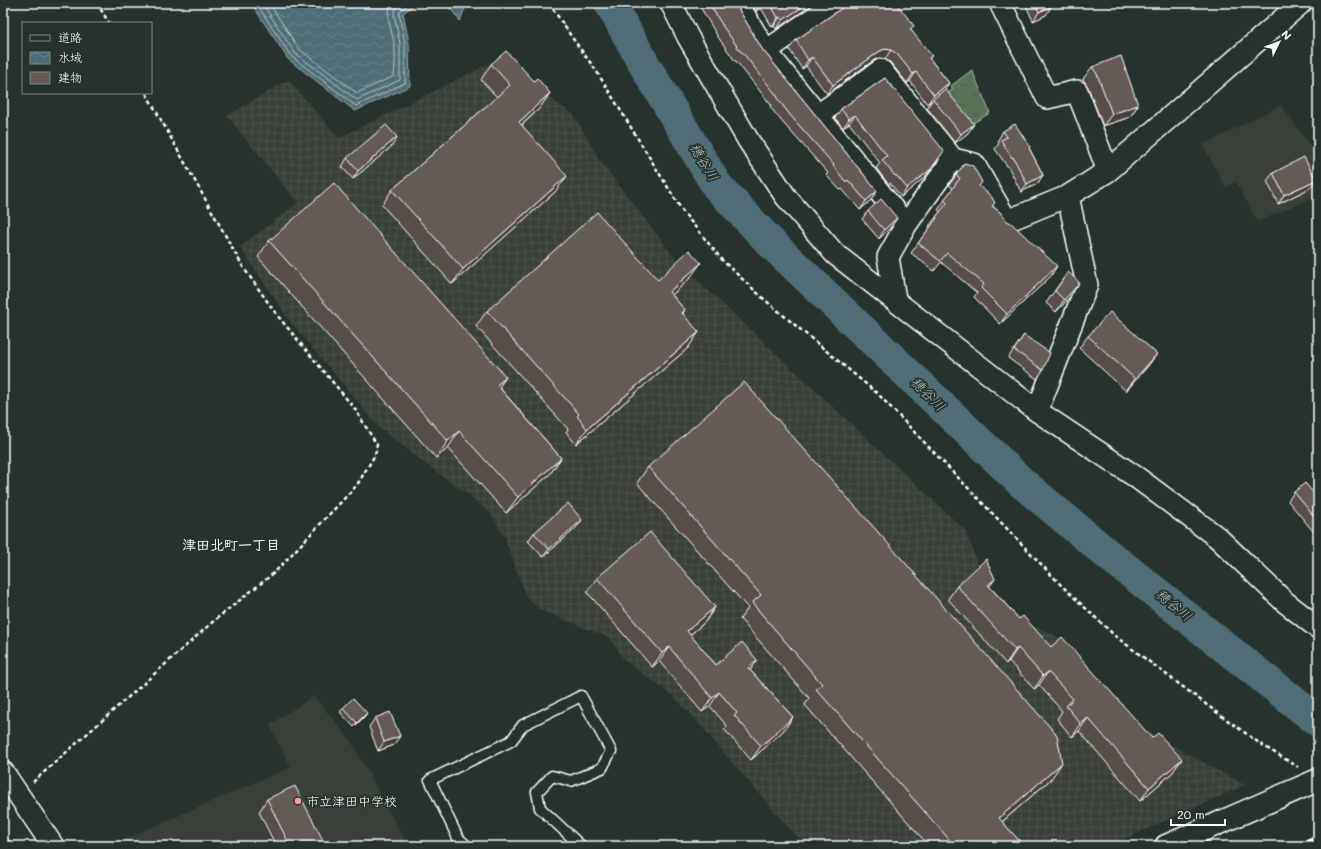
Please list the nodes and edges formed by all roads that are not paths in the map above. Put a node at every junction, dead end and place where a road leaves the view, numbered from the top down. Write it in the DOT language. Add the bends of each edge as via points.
graph roads {
  1 [pos="671,3"];
  2 [pos="737,3"];
  3 [pos="835,3"];
  4 [pos="1000,3"];
  5 [pos="1301,3"];
  6 [pos="766,51"];
  7 [pos="818,115"];
  8 [pos="953,160"];
  9 [pos="1108,171"];
  10 [pos="1068,196"];
  11 [pos="906,225"];
  12 [pos="895,299"];
  13 [pos="1037,411"];
  14 [pos="1318,628"];
  15 [pos="3,772"];
  16 [pos="1311,775"];
  17 [pos="53,846"];
  18 [pos="467,846"];
  19 [pos="580,846"];
  20 [pos="1166,846"];
  1 -- 12 [label="street" via="748,140 786,197 835,254"];
  2 -- 6 [label="street"];
  3 -- 6 [label="street"];
  4 -- 9 [label="street" via="1047,98 1077,91"];
  5 -- 9 [label="street"];
  6 -- 7 [label="street"];
  7 -- 8 [label="street" via="881,70"];
  7 -- 11 [label="street"];
  8 -- 10 [label="street" via="974,164 1006,220"];
  8 -- 11 [label="street"];
  9 -- 10 [label="street"];
  10 -- 13 [label="street" via="1087,285"];
  11 -- 12 [label="street" via="888,257"];
  12 -- 13 [label="street"];
  13 -- 14 [label="street" via="1136,477 1217,537 1285,602"];
  15 -- 17 [label="street"];
  16 -- 20 [label="main road"];
  18 -- 19 [label="lane" via="458,838 430,780 511,741 524,725 581,696 611,751 602,768 571,781 552,776 537,792 540,808"];
}
